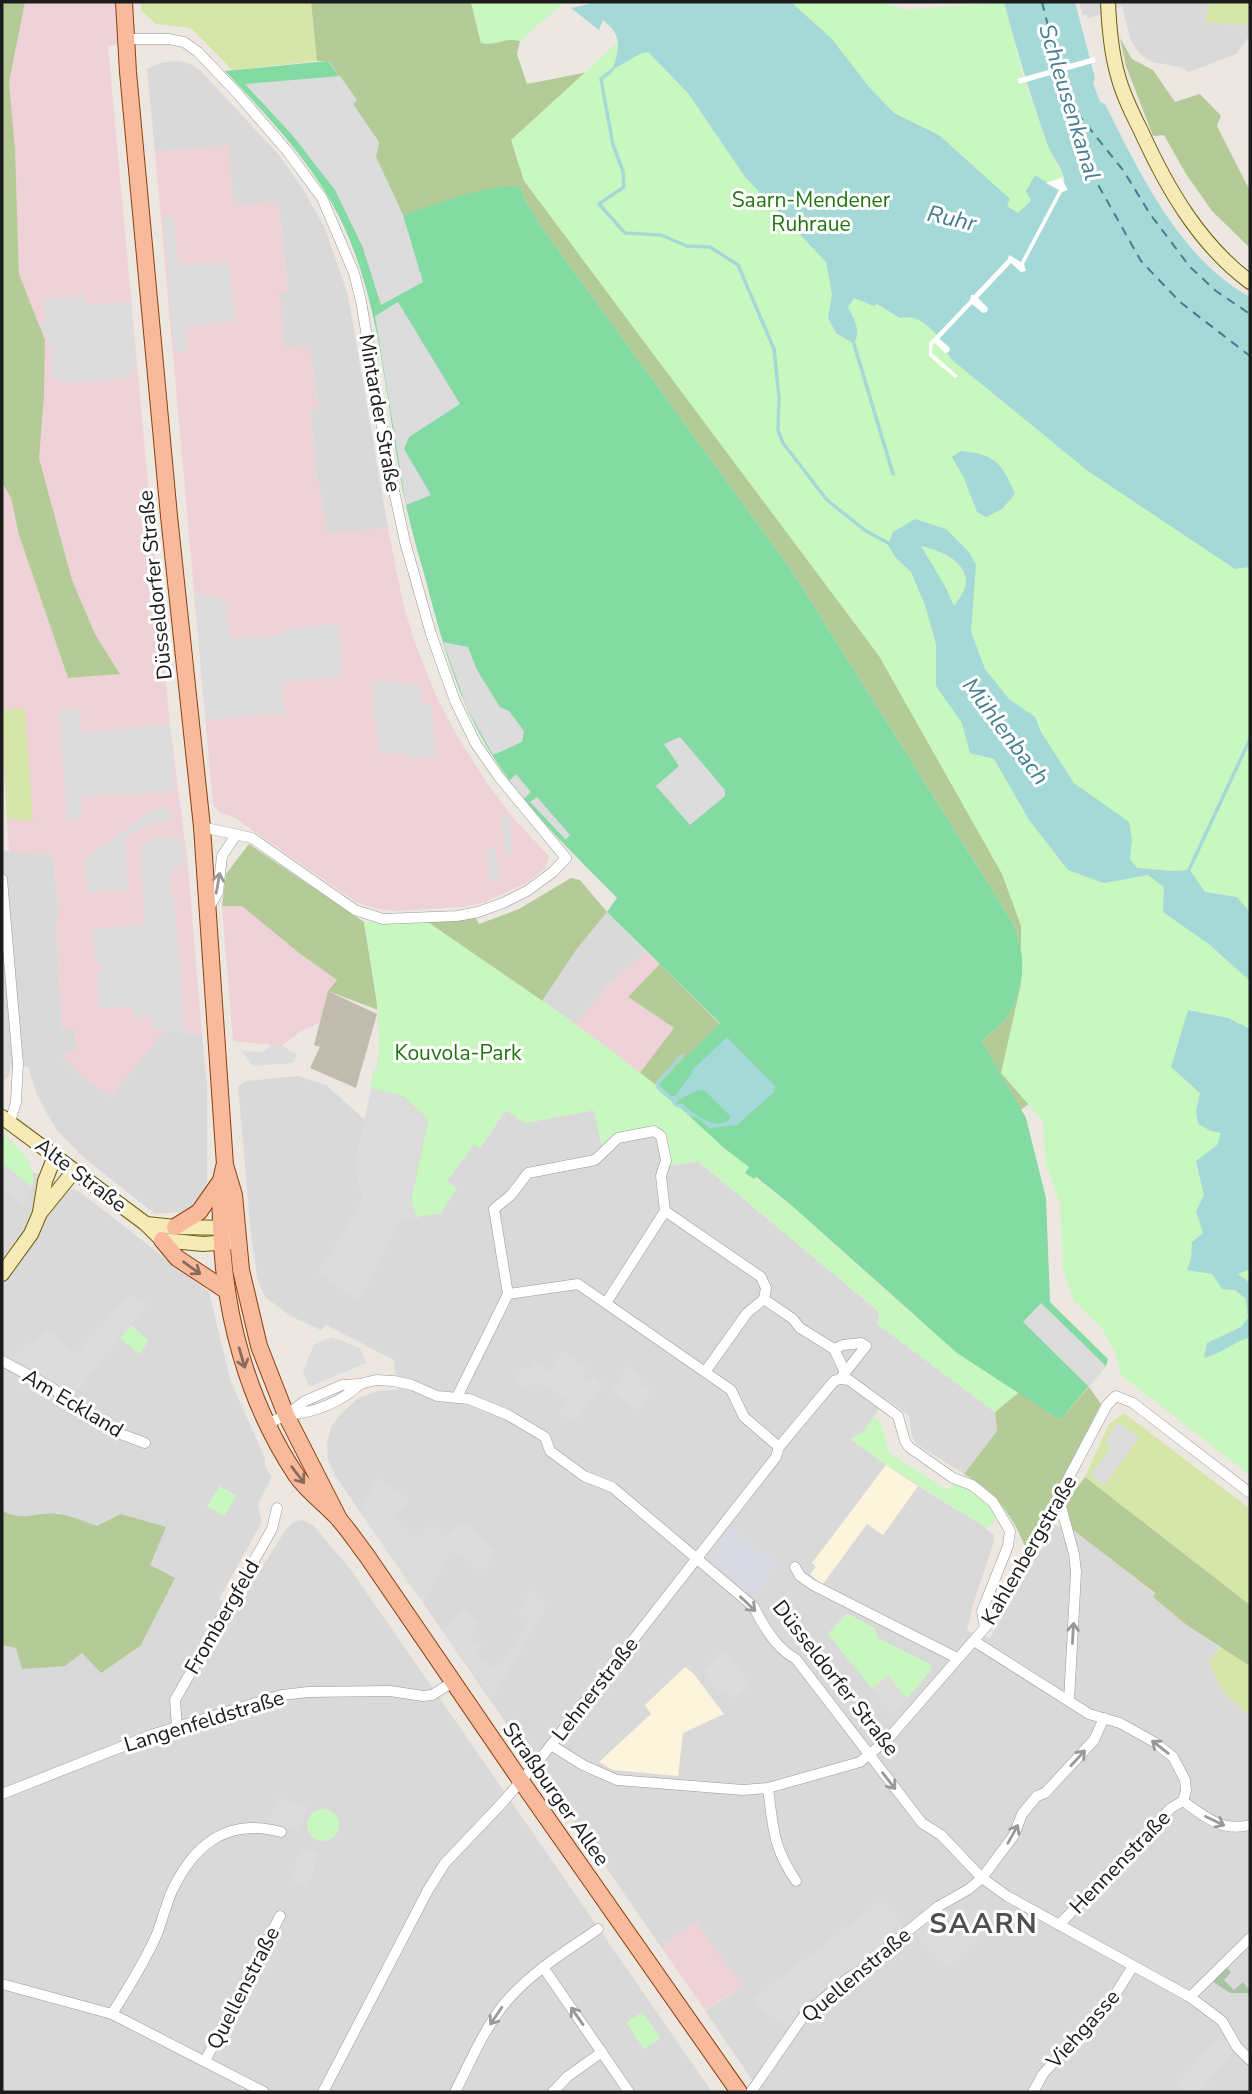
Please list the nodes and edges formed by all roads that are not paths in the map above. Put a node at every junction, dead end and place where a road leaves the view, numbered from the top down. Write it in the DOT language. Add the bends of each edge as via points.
graph roads {
  1 [pos="124,2"];
  2 [pos="1108,2"];
  3 [pos="127,39"];
  4 [pos="1250,282"];
  5 [pos="202,827"];
  6 [pos="236,835"];
  7 [pos="2,879"];
  8 [pos="207,913"];
  9 [pos="6,1120"];
  10 [pos="55,1156"];
  11 [pos="225,1165"];
  12 [pos="74,1171"];
  13 [pos="220,1182"];
  14 [pos="665,1211"];
  15 [pos="40,1213"];
  16 [pos="146,1224"];
  17 [pos="175,1227"];
  18 [pos="230,1235"];
  19 [pos="162,1240"];
  20 [pos="2,1274"];
  21 [pos="227,1291"];
  22 [pos="508,1294"];
  23 [pos="764,1299"];
  24 [pos="606,1303"];
  25 [pos="834,1349"];
  26 [pos="2,1361"];
  27 [pos="705,1373"];
  28 [pos="842,1375"];
  29 [pos="457,1397"];
  30 [pos="286,1415"];
  31 [pos="267,1424"];
  32 [pos="145,1443"];
  33 [pos="779,1447"];
  34 [pos="1250,1493"];
  35 [pos="1059,1499"];
  36 [pos="277,1508"];
  37 [pos="339,1519"];
  38 [pos="697,1559"];
  39 [pos="795,1567"];
  40 [pos="985,1628"];
  41 [pos="974,1641"];
  42 [pos="957,1658"];
  43 [pos="453,1682"];
  44 [pos="1069,1702"];
  45 [pos="1104,1718"];
  46 [pos="177,1727"];
  47 [pos="551,1745"];
  48 [pos="870,1756"];
  49 [pos="521,1781"];
  50 [pos="768,1788"];
  51 [pos="2,1794"];
  52 [pos="1183,1801"];
  53 [pos="1250,1825"];
  54 [pos="281,1832"];
  55 [pos="982,1878"];
  56 [pos="796,1881"];
  57 [pos="280,1916"];
  58 [pos="1059,1925"];
  59 [pos="598,1929"];
  60 [pos="1250,1938"];
  61 [pos="1133,1966"];
  62 [pos="543,1967"];
  63 [pos="2,1984"];
  64 [pos="1190,1997"];
  65 [pos="112,2014"];
  66 [pos="602,2052"];
  67 [pos="1250,2060"];
  68 [pos="205,2061"];
  69 [pos="264,2092"];
  70 [pos="323,2092"];
  71 [pos="455,2092"];
  72 [pos="553,2092"];
  73 [pos="629,2092"];
  74 [pos="739,2092"];
  75 [pos="751,2092"];
  76 [pos="1033,2092"];
  1 -- 3 [label="main road, Düsseldorfer Straße"];
  2 -- 4 [label="street" via="1112,55 1154,159 1178,203 1229,266"];
  3 -- 5 [label="main road, Düsseldorfer Straße" via="170,529"];
  3 -- 6 [label="street, Mintarder Straße" via="168,39 198,52 289,152 322,198 354,272 405,542 455,701 499,777 566,858 527,891 491,908 457,916 383,919 355,910 252,838"];
  5 -- 6 [label="street"];
  5 -- 8 [label="main road, Düsseldorfer Straße"];
  8 -- 6 [label="street, one-way" via="218,892 222,856"];
  7 -- 9 [label="street, Alte Straße" via="19,1075 16,1102"];
  8 -- 11 [label="main road, Düsseldorfer Straße"];
  9 -- 10 [label="street, Alte Straße"];
  10 -- 12 [label="street, Alte Straße"];
  10 -- 15 [label="street"];
  11 -- 13 [label="main road, Düsseldorfer Straße"];
  11 -- 18 [label="main road, Düsseldorfer Straße" via="234,1195"];
  12 -- 15 [label="street"];
  12 -- 16 [label="street, Alte Straße"];
  13 -- 17 [label="main road" via="198,1212"];
  13 -- 18 [label="main road, Düsseldorfer Straße"];
  14 -- 22 [label="street" via="662,1177 666,1160 661,1136 654,1131 618,1138 595,1160 527,1173 494,1209"];
  14 -- 23 [label="street" via="761,1277"];
  14 -- 24 [label="street"];
  15 -- 20 [label="street"];
  16 -- 17 [label="street, Alte Straße"];
  16 -- 19 [label="street, Alte Straße"];
  17 -- 18 [label="street, Alte Straße"];
  18 -- 19 [label="street" via="197,1244"];
  18 -- 21 [label="main road, Straßburger Allee"];
  18 -- 30 [label="main road, Straßburger Allee" via="259,1346"];
  19 -- 21 [label="main road, one-way" via="177,1258"];
  21 -- 31 [label="main road, Straßburger Allee, one-way" via="244,1365"];
  22 -- 24 [label="street" via="572,1283"];
  22 -- 29 [label="street"];
  23 -- 25 [label="street"];
  23 -- 27 [label="street" via="747,1313"];
  24 -- 27 [label="street"];
  25 -- 28 [label="street"];
  25 -- 28 [label="street, Lehnerstraße" via="866,1346"];
  26 -- 32 [label="street, Am Eckland" via="50,1386 118,1433"];
  27 -- 33 [label="street" via="731,1390 744,1417"];
  28 -- 33 [label="street, Lehnerstraße"];
  28 -- 40 [label="street" via="898,1416 909,1447 953,1478 972,1485 993,1502 1006,1523 1008,1546 982,1611"];
  29 -- 30 [label="street, Düsseldorfer Straße" via="376,1380 359,1384 347,1396 309,1413"];
  29 -- 38 [label="street, Düsseldorfer Straße" via="508,1415 545,1437 550,1451 584,1476 612,1487"];
  30 -- 31 [label="street, Düsseldorfer Straße"];
  30 -- 37 [label="main road, Straßburger Allee"];
  31 -- 37 [label="main road, Straßburger Allee, one-way" via="298,1477"];
  33 -- 38 [label="street, Lehnerstraße"];
  34 -- 35 [label="street, Kahlenbergstraße" via="1133,1403 1116,1396 1107,1405"];
  35 -- 40 [label="street, Kahlenbergstraße"];
  44 -- 35 [label="street, one-way" via="1076,1572"];
  36 -- 46 [label="street, Frombergfeld" via="272,1529 175,1700"];
  37 -- 43 [label="main road, Straßburger Allee"];
  38 -- 47 [label="street, Lehnerstraße"];
  38 -- 48 [label="street, Düsseldorfer Straße, one-way" via="754,1607 762,1623"];
  39 -- 42 [label="street" via="813,1586"];
  40 -- 41 [label="street, Kahlenbergstraße"];
  41 -- 42 [label="street, Kahlenbergstraße"];
  41 -- 44 [label="street"];
  42 -- 48 [label="street, Kahlenbergstraße"];
  43 -- 46 [label="street, Langenfeldstraße" via="423,1696 390,1691 295,1692"];
  43 -- 49 [label="main road, Straßburger Allee"];
  44 -- 45 [label="street"];
  52 -- 45 [label="street, one-way" via="1185,1780 1173,1757 1140,1733"];
  55 -- 45 [label="street, Quellenstraße, one-way" via="1014,1835 1022,1814 1094,1740"];
  46 -- 51 [label="street, Langenfeldstraße"];
  47 -- 49 [label="street, Lehnerstraße"];
  47 -- 50 [label="street" via="617,1780"];
  48 -- 50 [label="street"];
  48 -- 55 [label="street, Düsseldorfer Straße, one-way" via="922,1823 941,1835"];
  49 -- 70 [label="street, Lehnerstraße" via="434,1881"];
  49 -- 74 [label="main road, Straßburger Allee"];
  50 -- 56 [label="street" via="774,1836 782,1861"];
  52 -- 53 [label="street, one-way" via="1226,1827"];
  52 -- 58 [label="street, Hennenstraße" via="1171,1808"];
  54 -- 65 [label="street" via="253,1826 234,1829 196,1852 141,1966"];
  55 -- 58 [label="street, Düsseldorfer Straße"];
  55 -- 75 [label="street, Quellenstraße" via="939,1906 805,2014"];
  57 -- 68 [label="street, Quellenstraße"];
  58 -- 61 [label="street, Düsseldorfer Straße"];
  59 -- 62 [label="street"];
  60 -- 64 [label="street"];
  61 -- 64 [label="street, Düsseldorfer Straße"];
  61 -- 76 [label="street, Viehgasse" via="1115,1995 1043,2074"];
  66 -- 62 [label="street, one-way"];
  62 -- 71 [label="street, one-way" via="504,2004"];
  63 -- 65 [label="street, Quellenstraße"];
  64 -- 67 [label="street, Düsseldorfer Straße" via="1222,2021"];
  65 -- 68 [label="street, Quellenstraße"];
  66 -- 72 [label="street"];
  66 -- 73 [label="street"];
  68 -- 69 [label="street, Quellenstraße"];
}
